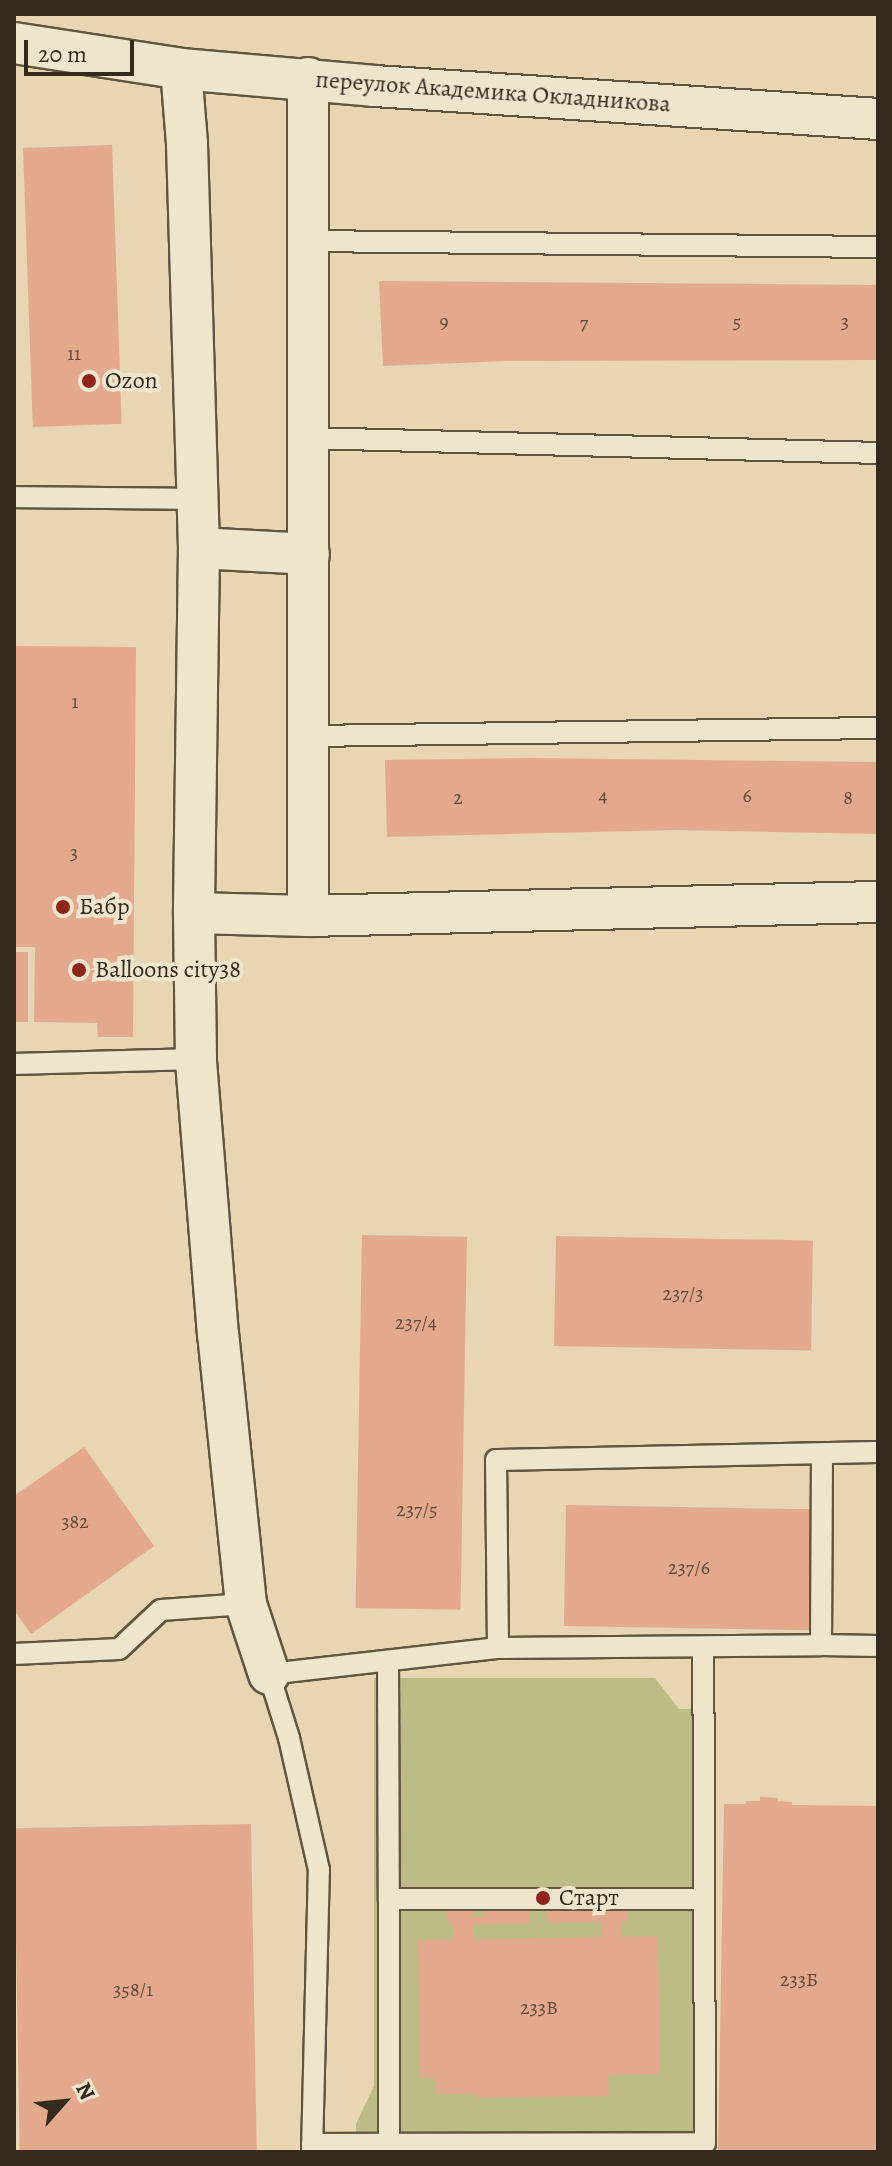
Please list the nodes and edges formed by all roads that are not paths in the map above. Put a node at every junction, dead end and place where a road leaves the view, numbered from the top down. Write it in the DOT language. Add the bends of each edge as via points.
graph roads {
  1 [pos="14,43"];
  2 [pos="181,69"];
  3 [pos="308,78"];
  4 [pos="878,119"];
  5 [pos="306,241"];
  6 [pos="878,247"];
  7 [pos="307,438"];
  8 [pos="878,453"];
  9 [pos="14,497"];
  10 [pos="197,499"];
  11 [pos="199,548"];
  12 [pos="309,554"];
  13 [pos="878,728"];
  14 [pos="310,736"];
  15 [pos="878,902"];
  16 [pos="194,913"];
  17 [pos="308,916"];
  18 [pos="196,1059"];
  19 [pos="14,1064"];
  20 [pos="878,1452"];
  21 [pos="822,1454"];
  22 [pos="246,1604"];
  23 [pos="821,1645"];
  24 [pos="878,1646"];
  25 [pos="498,1648"];
  26 [pos="703,1649"];
  27 [pos="14,1654"];
  28 [pos="388,1662"];
  29 [pos="269,1674"];
  30 [pos="389,1899"];
  31 [pos="704,1899"];
  32 [pos="389,2144"];
  33 [pos="312,2148"];
  1 -- 2 [label="street, переулок Академика Окладникова"];
  2 -- 3 [label="street, переулок Академика Окладникова"];
  2 -- 10 [label="street"];
  3 -- 4 [label="street, переулок Академика Окладникова"];
  3 -- 5 [label="street"];
  5 -- 6 [label="lane"];
  5 -- 7 [label="street"];
  7 -- 8 [label="lane"];
  7 -- 12 [label="street"];
  9 -- 10 [label="lane"];
  10 -- 11 [label="street"];
  11 -- 12 [label="street"];
  11 -- 16 [label="street"];
  12 -- 14 [label="street"];
  13 -- 14 [label="lane"];
  14 -- 17 [label="street"];
  15 -- 17 [label="street"];
  16 -- 17 [label="street"];
  16 -- 18 [label="street"];
  18 -- 19 [label="lane"];
  18 -- 22 [label="street"];
  20 -- 21 [label="lane"];
  21 -- 23 [label="lane"];
  21 -- 25 [label="lane" via="496,1460"];
  22 -- 27 [label="lane" via="161,1610 119,1649"];
  22 -- 29 [label="street"];
  23 -- 24 [label="lane"];
  23 -- 26 [label="lane"];
  25 -- 26 [label="lane"];
  25 -- 28 [label="lane"];
  26 -- 31 [label="lane"];
  28 -- 29 [label="lane"];
  28 -- 30 [label="lane"];
  29 -- 33 [label="lane" via="319,1870"];
  30 -- 31 [label="lane"];
  30 -- 32 [label="lane"];
  31 -- 32 [label="lane" via="705,2143"];
  32 -- 33 [label="lane"];
}
